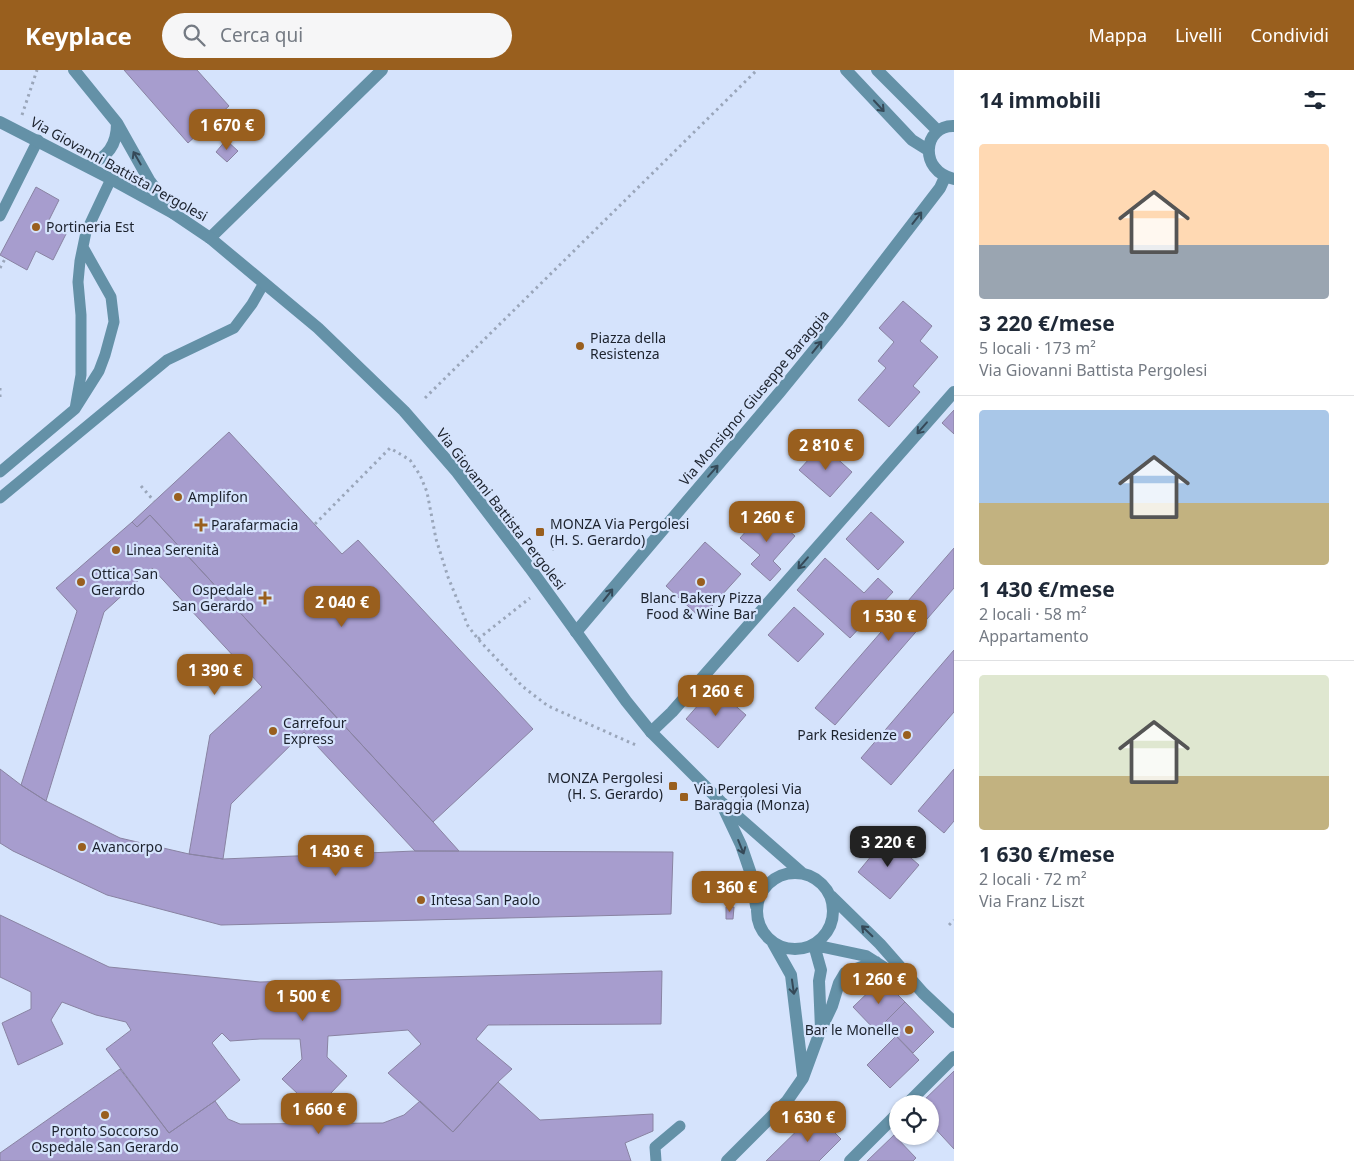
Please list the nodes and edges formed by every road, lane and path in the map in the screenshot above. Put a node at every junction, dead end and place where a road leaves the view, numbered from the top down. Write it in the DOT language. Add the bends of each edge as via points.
graph roads {
  1 [pos="37,70"];
  2 [pos="74,70"];
  3 [pos="382,70"];
  4 [pos="757,70"];
  5 [pos="846,70"];
  6 [pos="877,70"];
  7 [pos="0,122"];
  8 [pos="117,122"];
  9 [pos="954,126"];
  10 [pos="17,130"];
  11 [pos="938,132"];
  12 [pos="38,140"];
  13 [pos="928,150"];
  14 [pos="88,166"];
  15 [pos="950,178"];
  16 [pos="111,179"];
  17 [pos="173,213"];
  18 [pos="0,216"];
  19 [pos="210,238"];
  20 [pos="84,249"];
  21 [pos="5,259"];
  22 [pos="0,268"];
  23 [pos="264,283"];
  24 [pos="0,388"];
  25 [pos="954,392"];
  26 [pos="426,398"];
  27 [pos="0,401"];
  28 [pos="75,409"];
  29 [pos="0,472"];
  30 [pos="141,486"];
  31 [pos="0,498"];
  32 [pos="154,501"];
  33 [pos="315,524"];
  34 [pos="565,536"];
  35 [pos="552,550"];
  36 [pos="533,596"];
  37 [pos="576,632"];
  38 [pos="478,639"];
  39 [pos="651,732"];
  40 [pos="644,745"];
  41 [pos="721,802"];
  42 [pos="802,873"];
  43 [pos="831,896"];
  44 [pos="756,910"];
  45 [pos="954,920"];
  46 [pos="949,925"];
  47 [pos="773,943"];
  48 [pos="814,945"];
  49 [pos="876,962"];
  50 [pos="923,993"];
  51 [pos="954,1022"];
  52 [pos="821,1029"];
  53 [pos="954,1057"];
  54 [pos="803,1078"];
  55 [pos="916,1095"];
  56 [pos="889,1122"];
  57 [pos="680,1126"];
  58 [pos="656,1161"];
  59 [pos="728,1161"];
  60 [pos="850,1161"];
  1 -- 10 [label="path"];
  2 -- 8 [label="street"];
  3 -- 19 [label="street"];
  4 -- 26 [label="path"];
  5 -- 13 [label="street, one-way" via="912,140"];
  6 -- 11 [label="street"];
  7 -- 10 [label="street, Via Giovanni Battista Pergolesi"];
  8 -- 14 [label="street" via="112,147"];
  17 -- 8 [label="street, one-way" via="149,180"];
  9 -- 11 [label="street"];
  10 -- 12 [label="street, Via Giovanni Battista Pergolesi"];
  11 -- 13 [label="street"];
  12 -- 14 [label="street, Via Giovanni Battista Pergolesi"];
  12 -- 18 [label="lane"];
  13 -- 15 [label="street" via="935,170"];
  14 -- 16 [label="street, Via Giovanni Battista Pergolesi"];
  37 -- 15 [label="street, Via Monsignor Giuseppe Baraggia, one-way" via="780,393"];
  16 -- 17 [label="street, Via Giovanni Battista Pergolesi"];
  16 -- 20 [label="lane" via="86,232"];
  17 -- 19 [label="street, Via Giovanni Battista Pergolesi"];
  19 -- 23 [label="street, Via Giovanni Battista Pergolesi"];
  20 -- 28 [label="lane" via="78,282 82,375"];
  20 -- 28 [label="lane" via="111,297 114,322 99,371"];
  21 -- 22 [label="path"];
  23 -- 31 [label="lane" via="234,328 167,360"];
  23 -- 37 [label="street, Via Giovanni Battista Pergolesi" via="318,328 432,442"];
  24 -- 27 [label="path"];
  25 -- 39 [label="street, one-way"];
  28 -- 29 [label="lane"];
  30 -- 32 [label="path"];
  33 -- 38 [label="path" via="390,448 410,460 427,492 436,539 448,577 468,626"];
  34 -- 35 [label="path"];
  36 -- 38 [label="path"];
  37 -- 39 [label="street, Via Giovanni Battista Pergolesi"];
  38 -- 40 [label="path" via="522,686 548,706 638,746"];
  39 -- 41 [label="street, Via Giovanni Battista Pergolesi"];
  41 -- 42 [label="street, Via Giovanni Battista Pergolesi"];
  41 -- 44 [label="street, Via Giovanni Battista Pergolesi, one-way" via="752,874"];
  42 -- 43 [label="street" via="814,877"];
  42 -- 44 [label="street" via="776,877 762,891"];
  43 -- 48 [label="street" via="832,924"];
  50 -- 43 [label="street, one-way" via="880,944"];
  44 -- 47 [label="street" via="761,929"];
  45 -- 46 [label="path"];
  47 -- 48 [label="street" via="786,949 801,950"];
  47 -- 54 [label="street, one-way" via="791,975"];
  48 -- 49 [label="street" via="866,956"];
  48 -- 52 [label="street" via="821,970"];
  49 -- 50 [label="street"];
  49 -- 52 [label="street" via="846,973"];
  50 -- 51 [label="street"];
  52 -- 54 [label="street"];
  53 -- 55 [label="street"];
  54 -- 59 [label="street" via="787,1101"];
  56 -- 60 [label="street"];
  57 -- 58 [label="lane" via="655,1148"];
}
